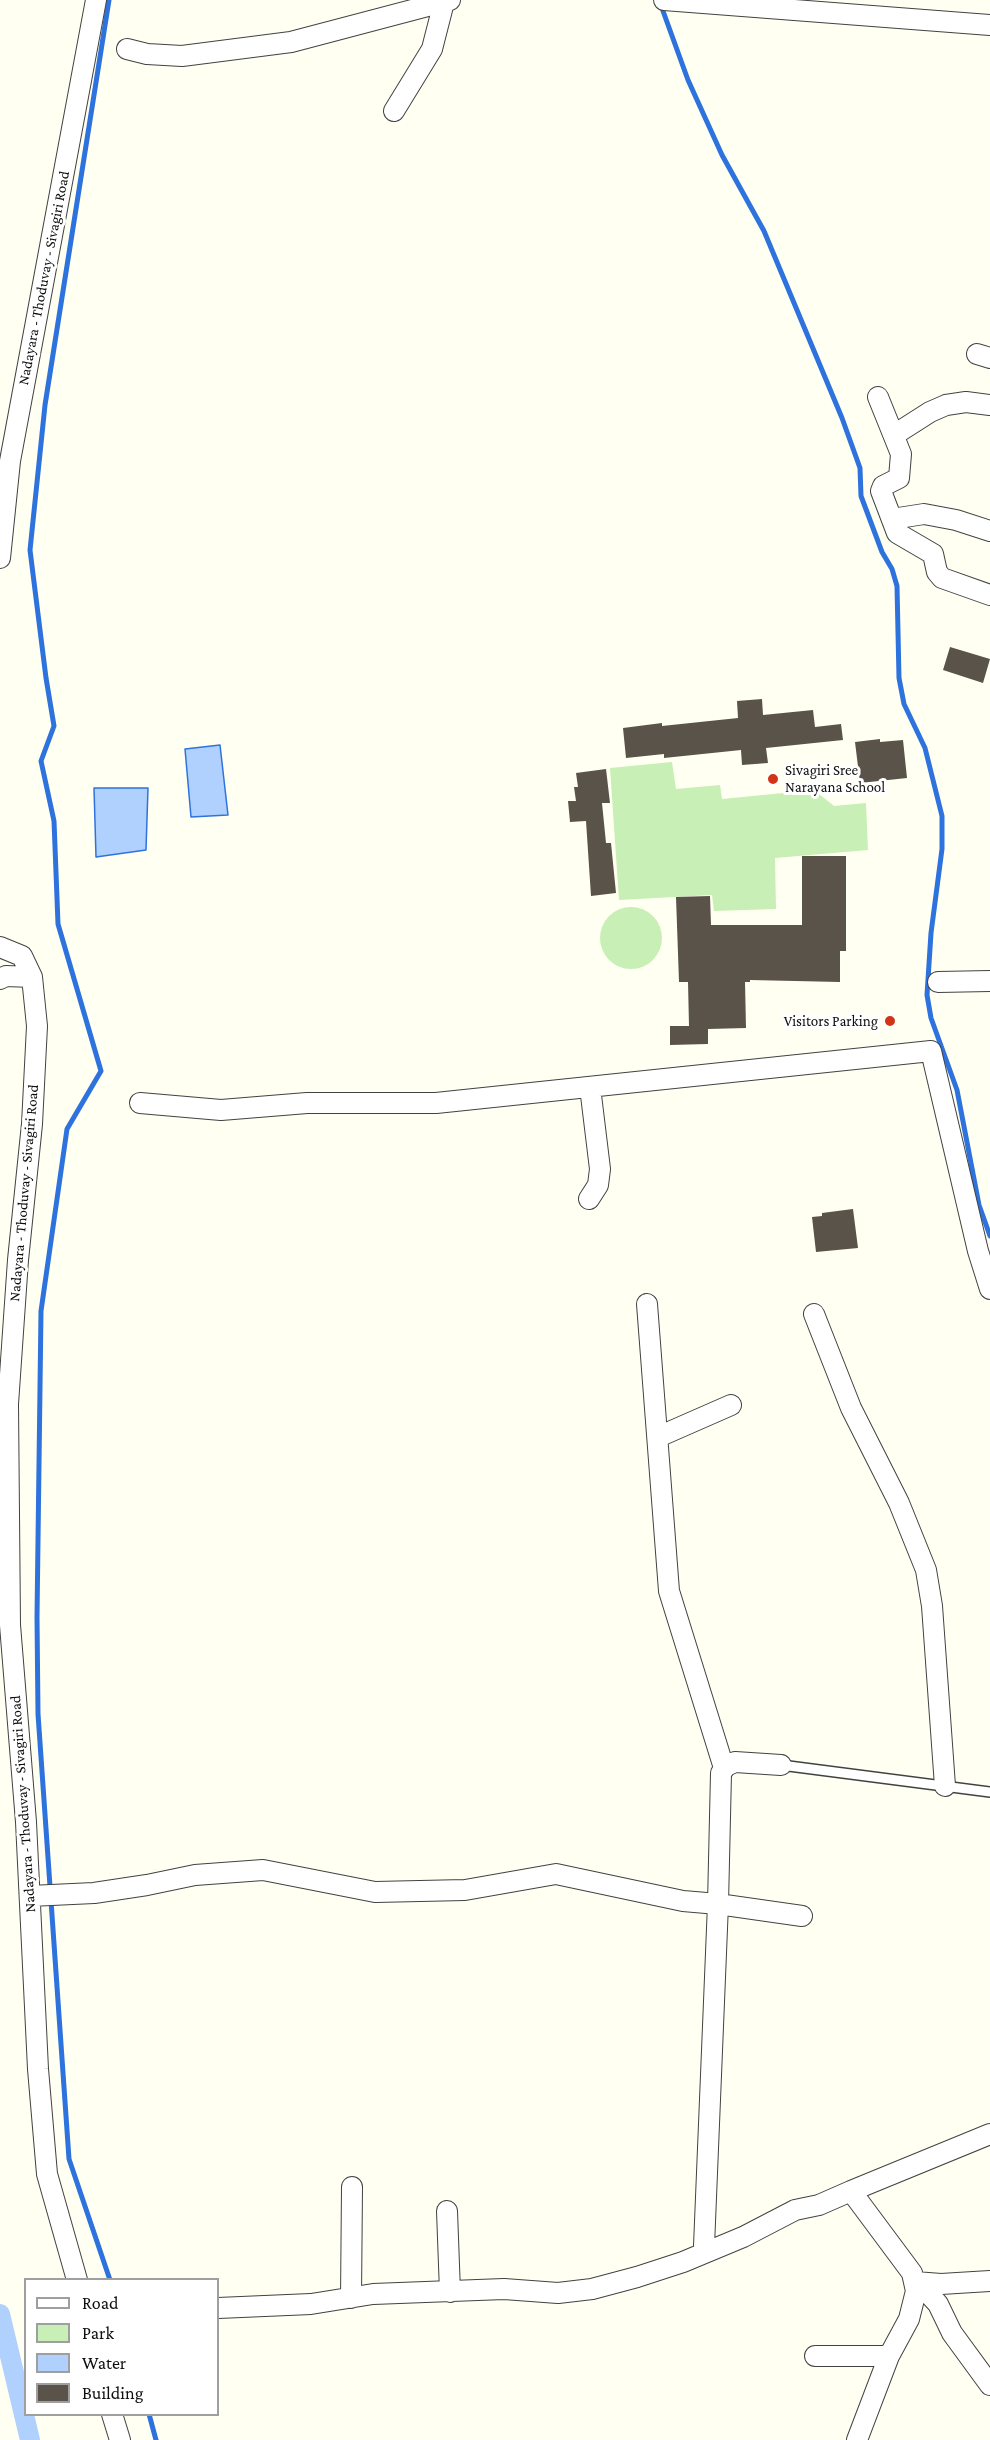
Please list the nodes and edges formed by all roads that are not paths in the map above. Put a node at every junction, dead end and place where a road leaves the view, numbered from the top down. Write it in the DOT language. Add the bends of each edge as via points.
graph roads {
  1 [pos="96,0"];
  2 [pos="664,0"];
  3 [pos="447,1"];
  4 [pos="990,25"];
  5 [pos="127,49"];
  6 [pos="394,111"];
  7 [pos="878,398"];
  8 [pos="990,405"];
  9 [pos="894,435"];
  10 [pos="892,519"];
  11 [pos="990,531"];
  12 [pos="0,558"];
  13 [pos="990,595"];
  14 [pos="0,947"];
  15 [pos="32,977"];
  16 [pos="0,979"];
  17 [pos="990,981"];
  18 [pos="938,982"];
  19 [pos="590,1087"];
  20 [pos="140,1103"];
  21 [pos="590,1199"];
  22 [pos="990,1289"];
  23 [pos="647,1304"];
  24 [pos="814,1314"];
  25 [pos="731,1405"];
  26 [pos="658,1437"];
  27 [pos="781,1765"];
  28 [pos="724,1768"];
  29 [pos="945,1786"];
  30 [pos="990,1792"];
  31 [pos="30,1896"];
  32 [pos="718,1904"];
  33 [pos="802,1916"];
  34 [pos="990,2134"];
  35 [pos="352,2187"];
  36 [pos="851,2191"];
  37 [pos="447,2211"];
  38 [pos="704,2246"];
  39 [pos="76,2278"];
  40 [pos="990,2281"];
  41 [pos="915,2283"];
  42 [pos="450,2292"];
  43 [pos="351,2298"];
  44 [pos="219,2308"];
  45 [pos="815,2356"];
  46 [pos="889,2356"];
  47 [pos="990,2385"];
  48 [pos="112,2416"];
  49 [pos="120,2440"];
  50 [pos="857,2440"];
  1 -- 12 [label="street, Nadayara - Thoduvay - Sivagiri Road" via="10,461"];
  2 -- 4 [label="street"];
  3 -- 5 [label="street" via="291,42 182,56"];
  3 -- 6 [label="street" via="432,49"];
  7 -- 9 [label="street"];
  8 -- 9 [label="street" via="946,405"];
  9 -- 10 [label="street" via="901,454 901,475 881,491"];
  10 -- 11 [label="street" via="924,514"];
  10 -- 13 [label="street" via="901,537 933,554 940,577"];
  14 -- 15 [label="street, Nadayara - Thoduvay - Sivagiri Road" via="22,956"];
  15 -- 16 [label="street"];
  15 -- 31 [label="street, Nadayara - Thoduvay - Sivagiri Road" via="37,1026 33,1113 8,1404 10,1625"];
  17 -- 18 [label="street"];
  19 -- 20 [label="street" via="436,1103 307,1103 221,1110"];
  19 -- 21 [label="street" via="600,1169 598,1185"];
  19 -- 22 [label="street" via="931,1052"];
  23 -- 26 [label="street"];
  24 -- 29 [label="street" via="851,1408 899,1503 926,1570"];
  25 -- 26 [label="street"];
  26 -- 28 [label="street" via="669,1591"];
  27 -- 28 [label="street" via="735,1762"];
  27 -- 29 [label="lane"];
  28 -- 32 [label="street" via="720,1776"];
  29 -- 30 [label="lane"];
  31 -- 32 [label="street" via="94,1893 195,1875 263,1870 375,1892 465,1890 556,1874 683,1901"];
  31 -- 39 [label="street, Nadayara - Thoduvay - Sivagiri Road" via="47,2174"];
  32 -- 33 [label="street"];
  32 -- 38 [label="street"];
  34 -- 36 [label="street"];
  35 -- 43 [label="street"];
  36 -- 41 [label="street" via="912,2273"];
  36 -- 42 [label="street" via="795,2210 683,2262 592,2289 558,2293 504,2289"];
  37 -- 42 [label="street"];
  40 -- 41 [label="street"];
  41 -- 46 [label="street" via="909,2319"];
  41 -- 47 [label="street" via="938,2304 952,2333"];
  42 -- 43 [label="street"];
  43 -- 44 [label="street"];
  45 -- 46 [label="street"];
  46 -- 50 [label="street"];
  48 -- 49 [label="street"];
}
